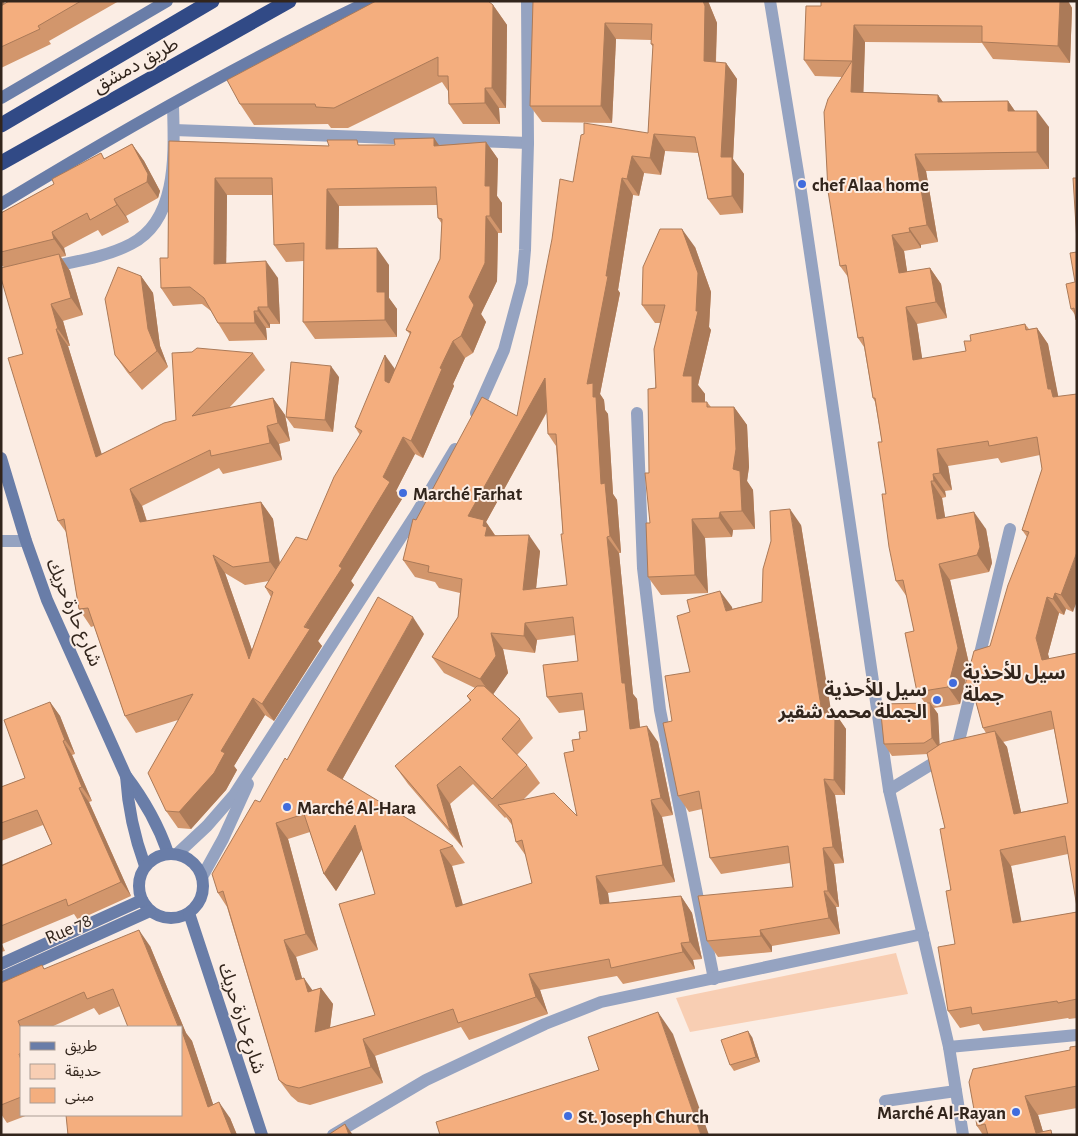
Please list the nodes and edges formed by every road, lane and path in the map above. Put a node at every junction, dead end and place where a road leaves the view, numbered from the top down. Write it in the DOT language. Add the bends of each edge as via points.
graph roads {
  1 [pos="167,1"];
  2 [pos="212,1"];
  3 [pos="289,1"];
  4 [pos="370,1"];
  5 [pos="527,1"];
  6 [pos="770,1"];
  7 [pos="1,87"];
  8 [pos="19,88"];
  9 [pos="1,98"];
  10 [pos="173,105"];
  11 [pos="1,125"];
  12 [pos="174,130"];
  13 [pos="528,143"];
  14 [pos="1,164"];
  15 [pos="1,204"];
  16 [pos="34,271"];
  17 [pos="637,413"];
  18 [pos="471,422"];
  19 [pos="461,439"];
  20 [pos="1,458"];
  21 [pos="1010,529"];
  22 [pos="1,541"];
  23 [pos="26,541"];
  24 [pos="258,761"];
  25 [pos="126,776"];
  26 [pos="889,790"];
  27 [pos="172,854"];
  28 [pos="145,866"];
  29 [pos="202,877"];
  30 [pos="142,900"];
  31 [pos="150,911"];
  32 [pos="189,913"];
  33 [pos="923,934"];
  34 [pos="1,964"];
  35 [pos="1,978"];
  36 [pos="714,979"];
  37 [pos="1077,1035"];
  38 [pos="949,1047"];
  39 [pos="956,1091"];
  40 [pos="885,1101"];
  41 [pos="262,1135"];
  42 [pos="333,1135"];
  43 [pos="963,1135"];
  1 -- 8 [label="street"];
  2 -- 11 [label="highway, طريق دمشق"];
  3 -- 14 [label="highway, طريق دمشق"];
  4 -- 10 [label="street" via="261,55"];
  5 -- 13 [label="street"];
  6 -- 26 [label="street"];
  7 -- 8 [label="street"];
  8 -- 9 [label="street"];
  10 -- 12 [label="street"];
  10 -- 15 [label="street"];
  12 -- 13 [label="street"];
  12 -- 16 [label="street" via="165,206 147,232 134,243 114,252"];
  13 -- 18 [label="street" via="522,283 504,350"];
  17 -- 36 [label="street" via="643,568 660,710"];
  19 -- 24 [label="street"];
  20 -- 23 [label="street, شارع حارة حريك"];
  21 -- 26 [label="street" via="958,744 945,756"];
  22 -- 23 [label="street"];
  23 -- 25 [label="street, شارع حارة حريك" via="47,600"];
  24 -- 27 [label="street" via="213,820"];
  24 -- 29 [label="street" via="242,801"];
  25 -- 27 [label="street, شارع حارة حريك" via="144,800"];
  25 -- 28 [label="street, شارع حارة حريك" via="128,807"];
  26 -- 33 [label="street"];
  27 -- 28 [label="street" via="152,860"];
  27 -- 29 [label="street" via="193,862"];
  28 -- 30 [label="street" via="140,881"];
  29 -- 32 [label="street" via="203,893"];
  30 -- 31 [label="street"];
  30 -- 34 [label="street"];
  31 -- 32 [label="street" via="170,918"];
  31 -- 35 [label="street, Rue 78"];
  32 -- 41 [label="street, شارع حارة حريك"];
  33 -- 36 [label="street"];
  33 -- 38 [label="street"];
  36 -- 42 [label="street" via="601,1002 545,1024 426,1080"];
  37 -- 38 [label="street"];
  38 -- 39 [label="street"];
  39 -- 40 [label="street"];
  39 -- 43 [label="street"];
}
